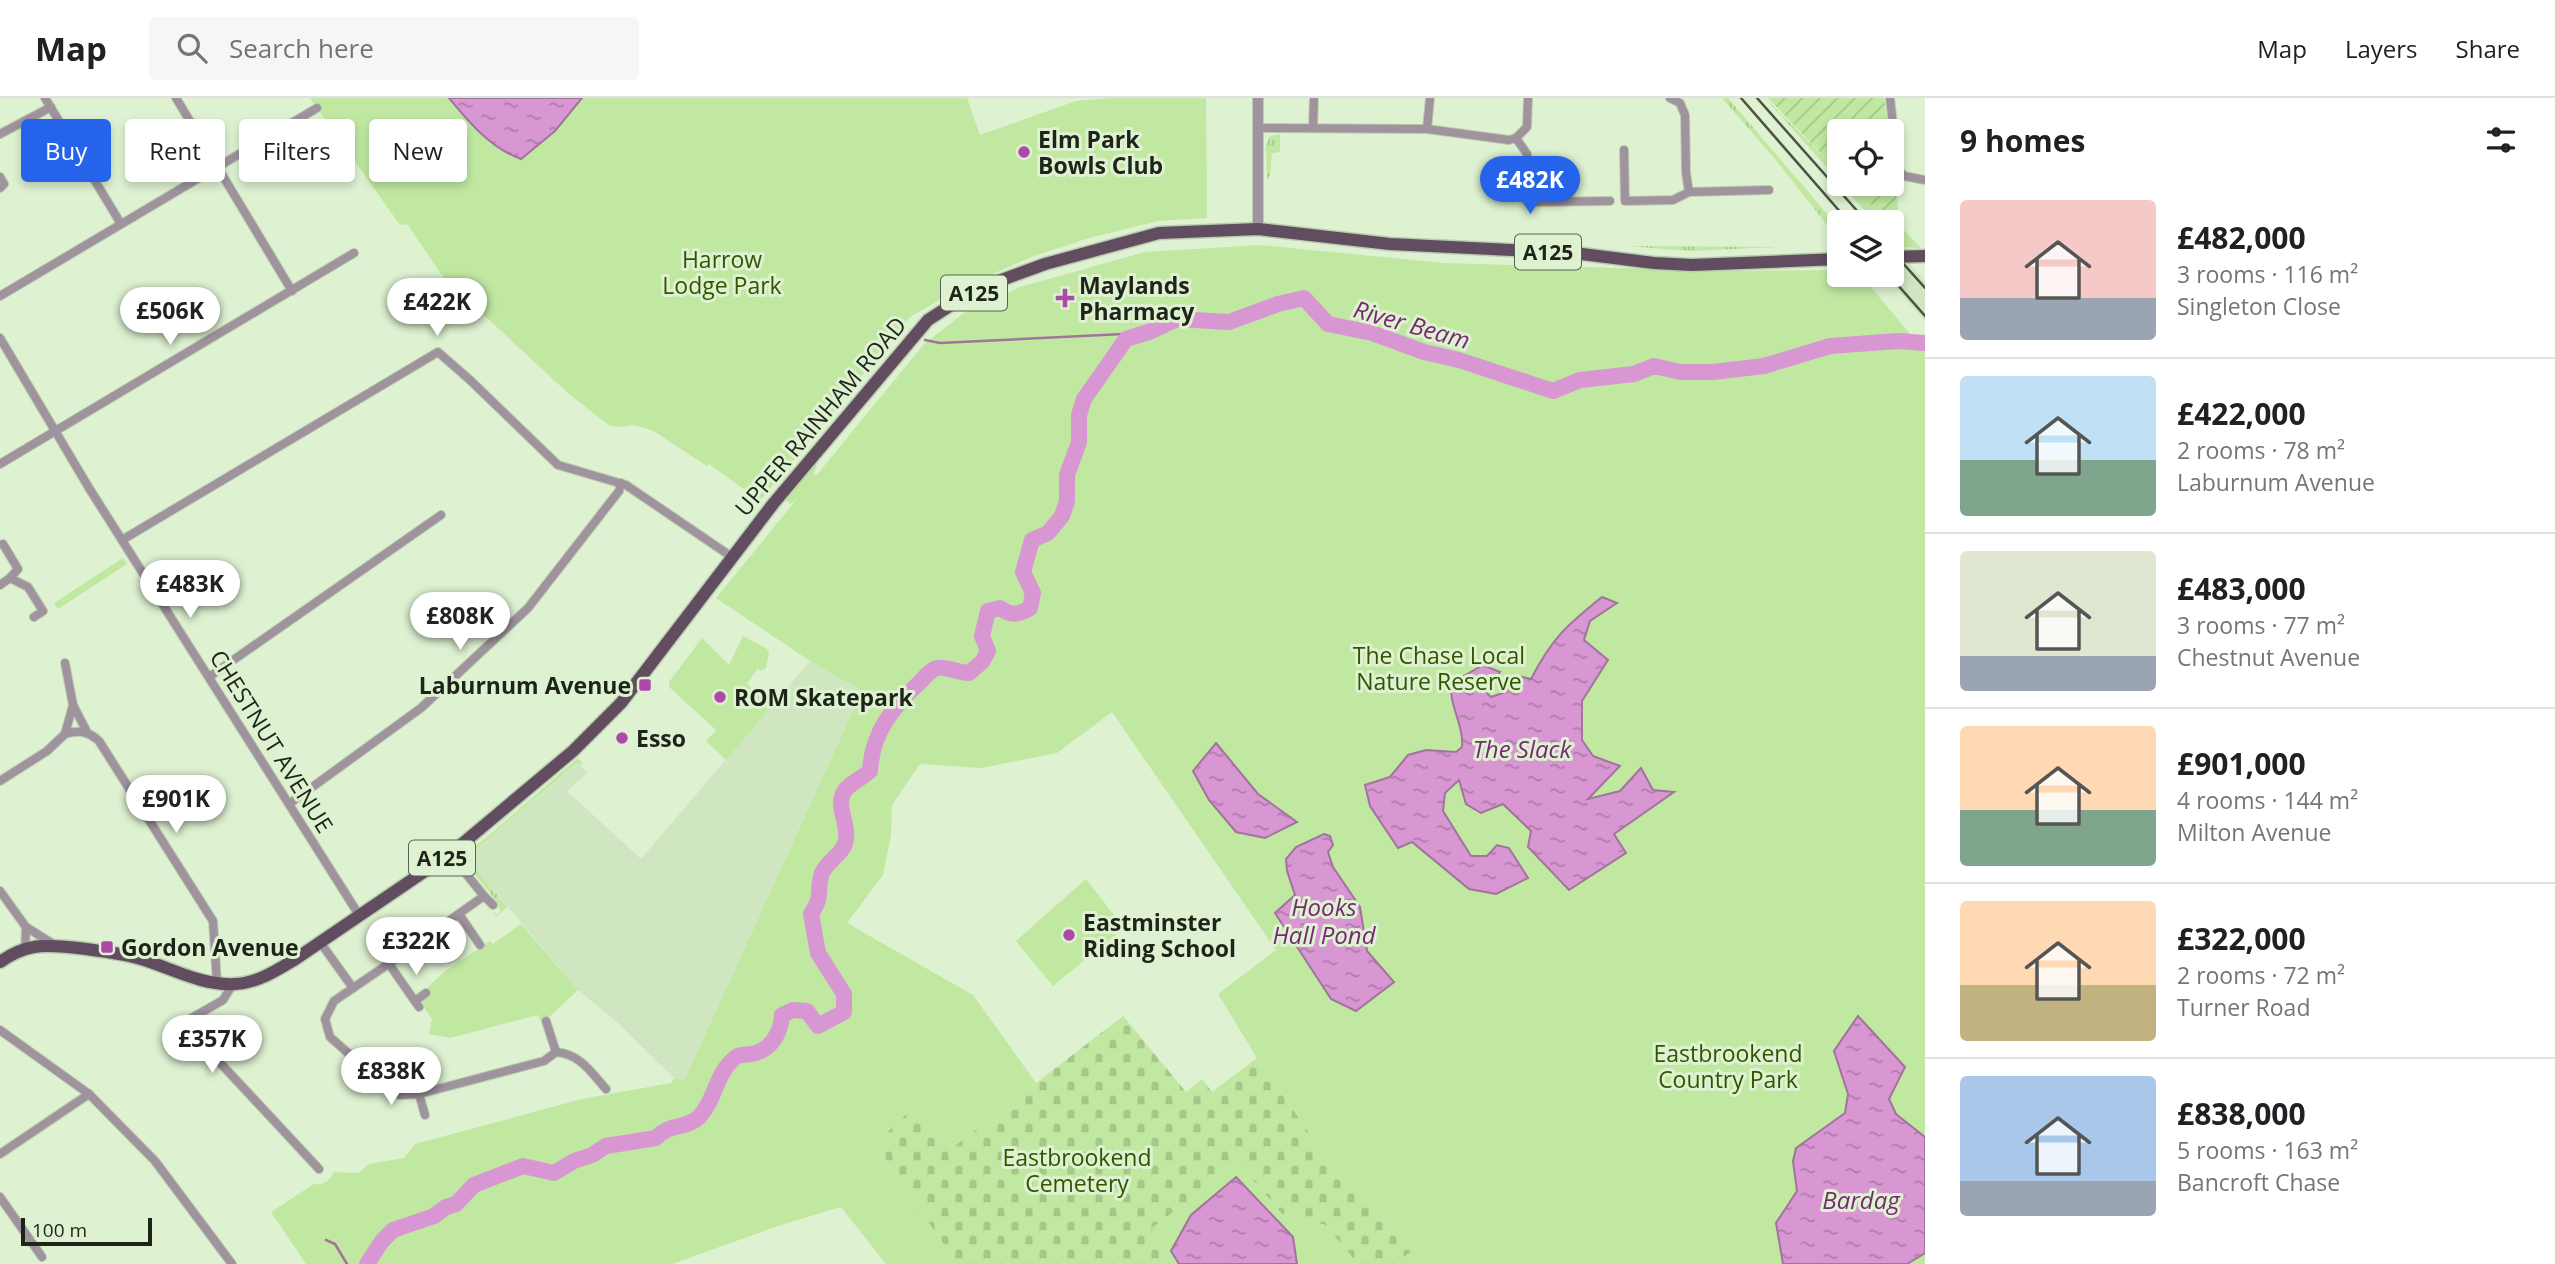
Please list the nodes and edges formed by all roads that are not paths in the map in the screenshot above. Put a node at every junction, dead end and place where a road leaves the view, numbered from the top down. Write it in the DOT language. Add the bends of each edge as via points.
graph roads {
  1 [pos="46,98"];
  2 [pos="176,98"];
  3 [pos="1258,98"];
  4 [pos="1314,98"];
  5 [pos="1430,98"];
  6 [pos="1528,98"];
  7 [pos="1670,98"];
  8 [pos="1890,98"];
  9 [pos="51,107"];
  10 [pos="317,108"];
  11 [pos="188,119"];
  12 [pos="1258,128"];
  13 [pos="1313,128"];
  14 [pos="1427,129"];
  15 [pos="0,134"];
  16 [pos="1516,138"];
  17 [pos="1624,150"];
  18 [pos="225,162"];
  19 [pos="0,177"];
  20 [pos="225,180"];
  21 [pos="1925,180"];
  22 [pos="192,182"];
  23 [pos="0,188"];
  24 [pos="1769,190"];
  25 [pos="1689,192"];
  26 [pos="1610,201"];
  27 [pos="121,224"];
  28 [pos="1258,229"];
  29 [pos="354,253"];
  30 [pos="1925,256"];
  31 [pos="1904,257"];
  32 [pos="1827,259"];
  33 [pos="292,291"];
  34 [pos="0,296"];
  35 [pos="0,338"];
  36 [pos="55,432"];
  37 [pos="0,464"];
  38 [pos="621,483"];
  39 [pos="441,515"];
  40 [pos="122,540"];
  41 [pos="3,544"];
  42 [pos="732,557"];
  43 [pos="10,578"];
  44 [pos="0,585"];
  45 [pos="34,617"];
  46 [pos="65,663"];
  47 [pos="209,677"];
  48 [pos="73,705"];
  49 [pos="87,732"];
  50 [pos="65,734"];
  51 [pos="0,781"];
  52 [pos="289,804"];
  53 [pos="450,853"];
  54 [pos="0,891"];
  55 [pos="484,896"];
  56 [pos="493,905"];
  57 [pos="459,914"];
  58 [pos="359,915"];
  59 [pos="26,927"];
  60 [pos="320,942"];
  61 [pos="480,945"];
  62 [pos="57,947"];
  63 [pos="25,950"];
  64 [pos="0,962"];
  65 [pos="389,964"];
  66 [pos="217,983"];
  67 [pos="233,984"];
  68 [pos="353,988"];
  69 [pos="426,992"];
  70 [pos="546,1021"];
  71 [pos="0,1030"];
  72 [pos="556,1052"];
  73 [pos="606,1089"];
  74 [pos="89,1094"];
  75 [pos="419,1094"];
  76 [pos="425,1115"];
  77 [pos="0,1154"];
  78 [pos="319,1168"];
  79 [pos="0,1197"];
  80 [pos="42,1257"];
  81 [pos="232,1264"];
  1 -- 9 [label="street"];
  2 -- 11 [label="street"];
  3 -- 12 [label="street"];
  4 -- 13 [label="street"];
  5 -- 14 [label="street"];
  6 -- 16 [label="street" via="1527,127"];
  7 -- 25 [label="street" via="1685,115"];
  8 -- 21 [label="street" via="1898,169 1904,176"];
  9 -- 15 [label="street"];
  9 -- 27 [label="street"];
  10 -- 18 [label="street"];
  12 -- 13 [label="street"];
  12 -- 28 [label="street"];
  13 -- 14 [label="street"];
  14 -- 16 [label="street" via="1495,140"];
  16 -- 26 [label="street" via="1527,154 1528,202"];
  17 -- 25 [label="street" via="1625,201 1674,200"];
  19 -- 23 [label="street" via="4,184"];
  20 -- 33 [label="street"];
  22 -- 27 [label="street"];
  24 -- 25 [label="street"];
  27 -- 34 [label="street"];
  28 -- 32 [label="main road, UPPER RAINHAM ROAD / A125" via="1390,244 1574,253 1654,263"];
  28 -- 42 [label="main road, UPPER RAINHAM ROAD / A125" via="1159,233 1116,243 1029,270 962,298 928,320"];
  29 -- 33 [label="street"];
  30 -- 31 [label="main road"];
  33 -- 36 [label="street"];
  35 -- 36 [label="street, CHESTNUT AVENUE"];
  36 -- 37 [label="street"];
  36 -- 40 [label="street, CHESTNUT AVENUE"];
  38 -- 40 [label="street" via="558,465 438,352"];
  38 -- 42 [label="street"];
  38 -- 52 [label="street" via="528,608 421,708"];
  39 -- 47 [label="street"];
  40 -- 47 [label="street, CHESTNUT AVENUE"];
  41 -- 43 [label="street" via="18,569"];
  42 -- 53 [label="main road, UPPER RAINHAM ROAD / A125" via="621,704 573,751"];
  43 -- 44 [label="street"];
  43 -- 45 [label="street" via="28,587 43,611"];
  46 -- 48 [label="street"];
  47 -- 52 [label="street, CHESTNUT AVENUE"];
  48 -- 49 [label="street"];
  48 -- 50 [label="street"];
  49 -- 50 [label="street"];
  49 -- 66 [label="street" via="99,741 213,921"];
  50 -- 51 [label="street"];
  52 -- 58 [label="street, CHESTNUT AVENUE"];
  53 -- 55 [label="street"];
  53 -- 58 [label="main road, UPPER RAINHAM ROAD / A125"];
  54 -- 59 [label="street"];
  55 -- 56 [label="street"];
  55 -- 57 [label="street"];
  57 -- 61 [label="street"];
  57 -- 65 [label="street"];
  58 -- 60 [label="main road, UPPER RAINHAM ROAD / A125"];
  59 -- 62 [label="street"];
  59 -- 63 [label="street"];
  60 -- 67 [label="main road, UPPER RAINHAM ROAD / A125" via="270,974"];
  60 -- 68 [label="street"];
  62 -- 63 [label="main road, UPPER RAINHAM ROAD / A125"];
  62 -- 66 [label="main road, UPPER RAINHAM ROAD / A125" via="127,955"];
  63 -- 64 [label="main road, UPPER RAINHAM ROAD / A125"];
  65 -- 68 [label="street"];
  65 -- 69 [label="street" via="417,1004"];
  66 -- 67 [label="main road, UPPER RAINHAM ROAD / A125"];
  67 -- 78 [label="street" via="223,1000 183,1023"];
  68 -- 75 [label="street" via="328,1010 325,1019 330,1037 391,1091"];
  70 -- 72 [label="street"];
  71 -- 74 [label="street"];
  72 -- 73 [label="street" via="581,1060"];
  72 -- 75 [label="street" via="544,1061"];
  74 -- 77 [label="street"];
  74 -- 81 [label="street" via="155,1161"];
  75 -- 76 [label="street"];
  79 -- 80 [label="street"];
}
